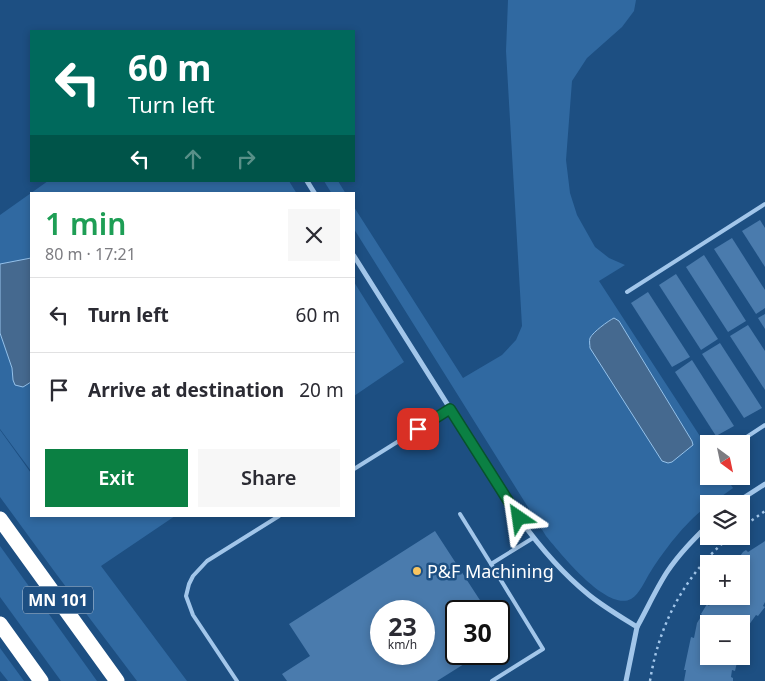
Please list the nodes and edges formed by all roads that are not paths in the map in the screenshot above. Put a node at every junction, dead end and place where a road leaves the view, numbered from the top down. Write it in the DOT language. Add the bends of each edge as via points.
graph roads {
  1 [pos="765,204"];
  2 [pos="355,258"];
  3 [pos="627,292"];
  4 [pos="450,409"];
  5 [pos="765,425"];
  6 [pos="750,435"];
  7 [pos="355,468"];
  8 [pos="765,484"];
  9 [pos="748,495"];
  10 [pos="460,514"];
  11 [pos="277,517"];
  12 [pos="0,518"];
  13 [pos="700,533"];
  14 [pos="534,538"];
  15 [pos="491,564"];
  16 [pos="0,624"];
  17 [pos="637,627"];
  18 [pos="41,681"];
  19 [pos="117,681"];
  20 [pos="236,681"];
  21 [pos="492,681"];
  22 [pos="626,681"];
  1 -- 3 [label="lane"];
  2 -- 4 [label="street"];
  4 -- 7 [label="lane"];
  4 -- 14 [label="street"];
  5 -- 6 [label="lane"];
  8 -- 9 [label="street"];
  10 -- 15 [label="lane"];
  11 -- 20 [label="lane" via="207,561 189,584 186,596 193,615"];
  12 -- 19 [label="highway, MN 101"];
  13 -- 17 [label="street" via="668,572"];
  14 -- 15 [label="lane"];
  14 -- 17 [label="street" via="584,591"];
  15 -- 21 [label="lane" via="543,649"];
  16 -- 18 [label="highway, MN 101"];
  17 -- 22 [label="street"];
}
